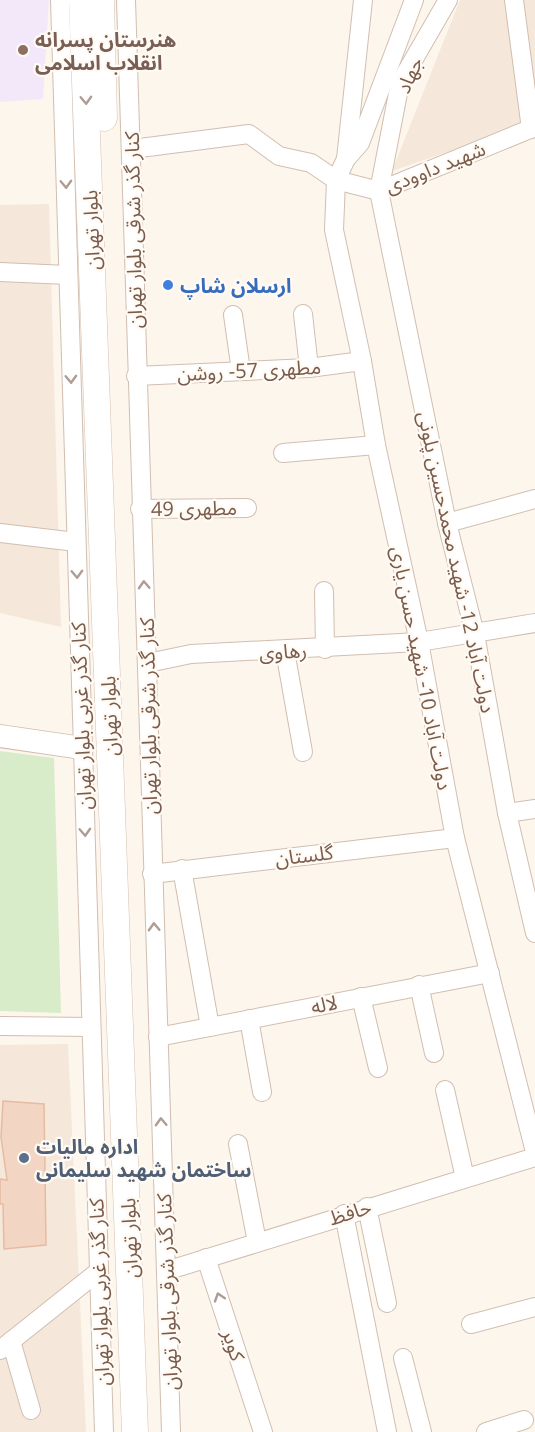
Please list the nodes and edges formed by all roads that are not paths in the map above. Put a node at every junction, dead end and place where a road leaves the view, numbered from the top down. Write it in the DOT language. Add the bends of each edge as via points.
graph roads {
  1 [pos="60,0"];
  2 [pos="82,0"];
  3 [pos="101,0"];
  4 [pos="126,0"];
  5 [pos="363,0"];
  6 [pos="414,0"];
  7 [pos="448,0"];
  8 [pos="514,0"];
  9 [pos="533,128"];
  10 [pos="132,149"];
  11 [pos="346,159"];
  12 [pos="336,180"];
  13 [pos="379,191"];
  14 [pos="0,273"];
  15 [pos="68,274"];
  16 [pos="303,314"];
  17 [pos="233,315"];
  18 [pos="362,361"];
  19 [pos="309,368"];
  20 [pos="242,371"];
  21 [pos="136,376"];
  22 [pos="376,445"];
  23 [pos="284,453"];
  24 [pos="535,499"];
  25 [pos="247,507"];
  26 [pos="140,509"];
  27 [pos="447,523"];
  28 [pos="0,532"];
  29 [pos="76,542"];
  30 [pos="324,591"];
  31 [pos="535,623"];
  32 [pos="475,634"];
  33 [pos="419,642"];
  34 [pos="325,649"];
  35 [pos="285,651"];
  36 [pos="148,663"];
  37 [pos="0,736"];
  38 [pos="82,748"];
  39 [pos="303,752"];
  40 [pos="535,809"];
  41 [pos="507,813"];
  42 [pos="455,838"];
  43 [pos="182,869"];
  44 [pos="152,874"];
  45 [pos="535,933"];
  46 [pos="490,973"];
  47 [pos="419,985"];
  48 [pos="361,997"];
  49 [pos="249,1019"];
  50 [pos="0,1026"];
  51 [pos="210,1027"];
  52 [pos="91,1028"];
  53 [pos="158,1037"];
  54 [pos="435,1053"];
  55 [pos="378,1068"];
  56 [pos="445,1090"];
  57 [pos="262,1092"];
  58 [pos="237,1144"];
  59 [pos="535,1152"];
  60 [pos="535,1157"];
  61 [pos="465,1178"];
  62 [pos="367,1207"];
  63 [pos="344,1214"];
  64 [pos="257,1242"];
  65 [pos="206,1258"];
  66 [pos="99,1271"];
  67 [pos="166,1271"];
  68 [pos="387,1303"];
  69 [pos="535,1307"];
  70 [pos="471,1324"];
  71 [pos="6,1345"];
  72 [pos="403,1358"];
  73 [pos="31,1410"];
  74 [pos="524,1420"];
  75 [pos="104,1424"];
  76 [pos="139,1426"];
  77 [pos="171,1432"];
  78 [pos="263,1432"];
  79 [pos="387,1432"];
  80 [pos="422,1432"];
  81 [pos="486,1432"];
  1 -- 15 [label="street, کنار گذر غربی بلوار تهران, one-way"];
  2 -- 76 [label="main road, بلوار تهران, one-way"];
  3 -- 76 [label="main road, بلوار تهران"];
  4 -- 10 [label="street, کنار گذر شرقی بلوار تهران"];
  5 -- 11 [label="street"];
  6 -- 11 [label="street, جهاد" via="360,143"];
  7 -- 13 [label="street, جهاد" via="400,83"];
  8 -- 9 [label="street"];
  9 -- 13 [label="street, شهید داوودی"];
  10 -- 12 [label="street, شهید داوودی" via="249,134 279,156 311,163"];
  10 -- 21 [label="street, کنار گذر شرقی بلوار تهران"];
  11 -- 12 [label="street, جهاد"];
  12 -- 13 [label="street, شهید داوودی"];
  12 -- 18 [label="street, دولت آباد 10- شهید حسن یاری" via="334,230"];
  13 -- 27 [label="street, دولت آباد 12- شهید محمدحسین پلونی"];
  14 -- 15 [label="street"];
  15 -- 29 [label="street, کنار گذر غربی بلوار تهران, one-way"];
  16 -- 19 [label="street"];
  17 -- 20 [label="street"];
  18 -- 19 [label="street, مطهری 57- روشن"];
  18 -- 22 [label="street, دولت آباد 10- شهید حسن یاری"];
  19 -- 20 [label="street, مطهری 57- روشن"];
  20 -- 21 [label="street, مطهری 57- روشن"];
  21 -- 26 [label="street, کنار گذر شرقی بلوار تهران"];
  22 -- 23 [label="street"];
  22 -- 33 [label="street, دولت آباد 10- شهید حسن یاری"];
  24 -- 27 [label="street"];
  25 -- 26 [label="street, مطهری 49"];
  36 -- 26 [label="street, کنار گذر شرقی بلوار تهران, one-way"];
  27 -- 32 [label="street, دولت آباد 12- شهید محمدحسین پلونی"];
  28 -- 29 [label="street"];
  29 -- 38 [label="street, کنار گذر غربی بلوار تهران, one-way"];
  30 -- 34 [label="street"];
  31 -- 32 [label="street"];
  32 -- 33 [label="street, رهاوی"];
  32 -- 41 [label="street, دولت آباد 12- شهید محمدحسین پلونی"];
  33 -- 34 [label="street, رهاوی"];
  33 -- 42 [label="street, دولت آباد 10- شهید حسن یاری"];
  34 -- 35 [label="street, رهاوی"];
  35 -- 36 [label="street, رهاوی" via="191,654"];
  35 -- 39 [label="street"];
  36 -- 44 [label="street, کنار گذر شرقی بلوار تهران"];
  37 -- 38 [label="street"];
  38 -- 52 [label="street, کنار گذر غربی بلوار تهران, one-way"];
  40 -- 41 [label="street"];
  41 -- 45 [label="street, دولت آباد 12- شهید محمدحسین پلونی"];
  42 -- 43 [label="street, گلستان"];
  42 -- 46 [label="street, دولت آباد 10- شهید حسن یاری"];
  43 -- 44 [label="street, گلستان"];
  43 -- 51 [label="street"];
  53 -- 44 [label="street, کنار گذر شرقی بلوار تهران, one-way"];
  46 -- 47 [label="street, لاله"];
  46 -- 59 [label="street, دولت آباد 10- شهید حسن یاری"];
  47 -- 48 [label="street, لاله"];
  47 -- 54 [label="street"];
  48 -- 49 [label="street, لاله"];
  48 -- 55 [label="street"];
  49 -- 51 [label="street, لاله"];
  49 -- 57 [label="street"];
  50 -- 52 [label="street"];
  51 -- 53 [label="street, لاله"];
  52 -- 66 [label="street, کنار گذر غربی بلوار تهران"];
  67 -- 53 [label="street, کنار گذر شرقی بلوار تهران, one-way"];
  56 -- 61 [label="street"];
  58 -- 64 [label="street"];
  60 -- 61 [label="street, حافظ"];
  61 -- 62 [label="street, حافظ"];
  62 -- 63 [label="street, حافظ"];
  62 -- 68 [label="street"];
  63 -- 64 [label="street, حافظ"];
  63 -- 79 [label="street"];
  64 -- 65 [label="street, حافظ"];
  65 -- 67 [label="street, حافظ"];
  78 -- 65 [label="street, کویر, one-way"];
  66 -- 71 [label="street"];
  66 -- 75 [label="street, کنار گذر غربی بلوار تهران"];
  67 -- 77 [label="street, کنار گذر شرقی بلوار تهران"];
  69 -- 70 [label="street"];
  71 -- 73 [label="street"];
  72 -- 80 [label="street"];
  74 -- 81 [label="street"];
  75 -- 76 [label="street"];
}
